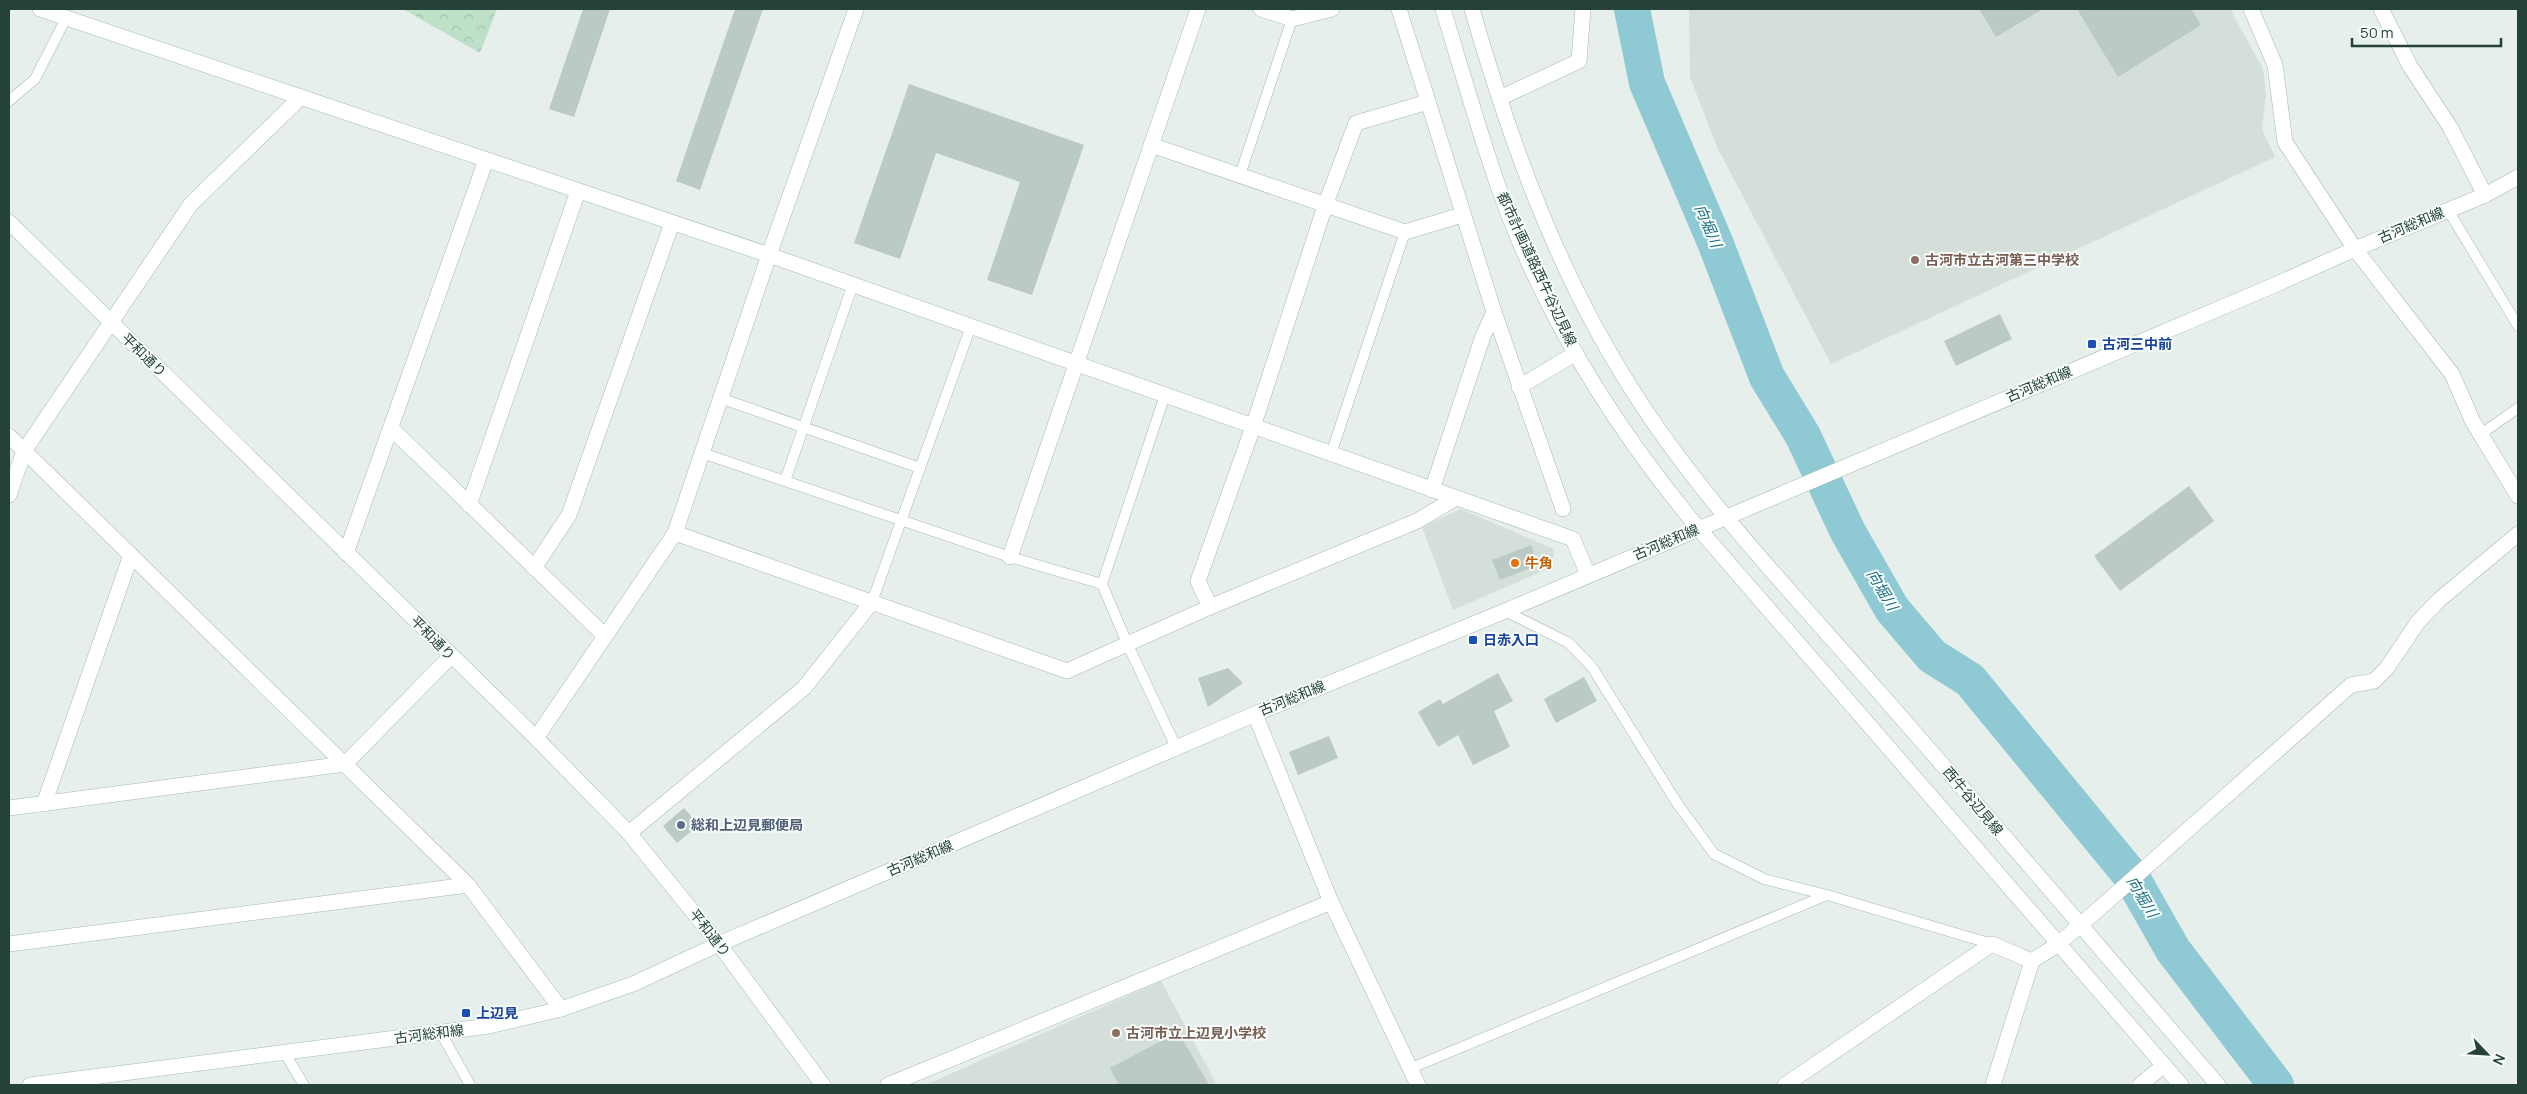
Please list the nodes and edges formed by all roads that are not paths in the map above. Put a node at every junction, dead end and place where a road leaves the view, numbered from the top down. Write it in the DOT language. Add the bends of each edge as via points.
graph roads {
  1 [pos="40,9"];
  2 [pos="856,9"];
  3 [pos="1198,9"];
  4 [pos="1261,9"];
  5 [pos="1332,9"];
  6 [pos="1399,9"];
  7 [pos="1443,9"];
  8 [pos="1472,9"];
  9 [pos="1583,9"];
  10 [pos="2251,9"];
  11 [pos="2381,9"];
  12 [pos="66,18"];
  13 [pos="1292,19"];
  14 [pos="301,97"];
  15 [pos="1500,98"];
  16 [pos="9,101"];
  17 [pos="1428,102"];
  18 [pos="1151,145"];
  19 [pos="486,160"];
  20 [pos="1240,175"];
  21 [pos="2518,177"];
  22 [pos="578,192"];
  23 [pos="2484,195"];
  24 [pos="1325,206"];
  25 [pos="2448,210"];
  26 [pos="1462,215"];
  27 [pos="9,222"];
  28 [pos="672,223"];
  29 [pos="1405,232"];
  30 [pos="2355,248"];
  31 [pos="769,255"];
  32 [pos="853,284"];
  33 [pos="1494,312"];
  34 [pos="111,322"];
  35 [pos="971,326"];
  36 [pos="2518,326"];
  37 [pos="1576,353"];
  38 [pos="1076,364"];
  39 [pos="1519,387"];
  40 [pos="1164,395"];
  41 [pos="720,398"];
  42 [pos="2518,408"];
  43 [pos="803,427"];
  44 [pos="1254,427"];
  45 [pos="391,428"];
  46 [pos="2481,434"];
  47 [pos="9,436"];
  48 [pos="24,451"];
  49 [pos="702,453"];
  50 [pos="1331,454"];
  51 [pos="920,468"];
  52 [pos="785,481"];
  53 [pos="1432,490"];
  54 [pos="9,495"];
  55 [pos="2518,496"];
  56 [pos="1456,498"];
  57 [pos="469,505"];
  58 [pos="1563,509"];
  59 [pos="1728,517"];
  60 [pos="902,520"];
  61 [pos="1699,529"];
  62 [pos="675,533"];
  63 [pos="2518,534"];
  64 [pos="346,553"];
  65 [pos="131,555"];
  66 [pos="1010,557"];
  67 [pos="534,568"];
  68 [pos="1588,575"];
  69 [pos="1102,584"];
  70 [pos="872,602"];
  71 [pos="1210,607"];
  72 [pos="1505,611"];
  73 [pos="605,636"];
  74 [pos="1127,644"];
  75 [pos="451,656"];
  76 [pos="1255,714"];
  77 [pos="536,738"];
  78 [pos="1176,747"];
  79 [pos="345,764"];
  80 [pos="44,804"];
  81 [pos="9,808"];
  82 [pos="629,833"];
  83 [pos="468,885"];
  84 [pos="1827,894"];
  85 [pos="1331,902"];
  86 [pos="2079,926"];
  87 [pos="9,944"];
  88 [pos="719,944"];
  89 [pos="1992,944"];
  90 [pos="2057,945"];
  91 [pos="2032,960"];
  92 [pos="561,1009"];
  93 [pos="441,1033"];
  94 [pos="284,1052"];
  95 [pos="2164,1065"];
  96 [pos="1409,1069"];
  97 [pos="30,1085"];
  98 [pos="304,1085"];
  99 [pos="470,1085"];
  100 [pos="823,1085"];
  101 [pos="888,1085"];
  102 [pos="1418,1085"];
  103 [pos="1785,1085"];
  104 [pos="1993,1085"];
  105 [pos="2140,1085"];
  106 [pos="2181,1085"];
  107 [pos="2218,1085"];
  1 -- 12 [label="street"];
  2 -- 31 [label="street"];
  3 -- 18 [label="street"];
  4 -- 13 [label="street"];
  5 -- 13 [label="street"];
  6 -- 17 [label="street"];
  7 -- 37 [label="street, 都市計画道路西牛谷辺見線" via="1499,187 1540,282"];
  8 -- 15 [label="street, 都市計画道路西牛谷辺見線"];
  9 -- 15 [label="street" via="1579,61"];
  10 -- 30 [label="street" via="2275,65 2285,142"];
  11 -- 23 [label="street" via="2410,66 2450,127"];
  12 -- 14 [label="street"];
  12 -- 16 [label="lane" via="35,79"];
  13 -- 20 [label="lane"];
  14 -- 19 [label="street"];
  14 -- 34 [label="street" via="191,204"];
  15 -- 59 [label="street, 都市計画道路西牛谷辺見線" via="1525,174 1570,278 1600,334 1663,436"];
  17 -- 24 [label="street" via="1356,123"];
  17 -- 26 [label="street"];
  18 -- 20 [label="street"];
  18 -- 38 [label="street"];
  19 -- 22 [label="street"];
  19 -- 45 [label="street"];
  20 -- 24 [label="street"];
  21 -- 23 [label="street, 古河総和線"];
  22 -- 28 [label="street"];
  22 -- 57 [label="street"];
  23 -- 25 [label="street, 古河総和線"];
  24 -- 29 [label="street"];
  24 -- 44 [label="street"];
  25 -- 30 [label="street, 古河総和線"];
  25 -- 36 [label="lane"];
  26 -- 29 [label="street"];
  26 -- 33 [label="street"];
  27 -- 34 [label="street, 平和通り"];
  28 -- 31 [label="street"];
  28 -- 67 [label="street" via="569,515"];
  29 -- 50 [label="lane"];
  30 -- 46 [label="street" via="2452,374"];
  30 -- 59 [label="street, 古河総和線"];
  31 -- 32 [label="street"];
  31 -- 41 [label="street"];
  32 -- 35 [label="street"];
  32 -- 43 [label="lane"];
  33 -- 39 [label="street"];
  33 -- 53 [label="street"];
  34 -- 48 [label="street"];
  34 -- 64 [label="street, 平和通り"];
  35 -- 38 [label="street"];
  35 -- 51 [label="lane"];
  37 -- 39 [label="street"];
  37 -- 61 [label="street, 都市計画道路西牛谷辺見線" via="1605,405"];
  38 -- 40 [label="street"];
  38 -- 66 [label="street"];
  39 -- 58 [label="street"];
  40 -- 44 [label="street"];
  40 -- 69 [label="lane"];
  41 -- 43 [label="lane"];
  41 -- 49 [label="street"];
  42 -- 46 [label="lane"];
  43 -- 51 [label="lane"];
  43 -- 52 [label="lane"];
  44 -- 50 [label="street"];
  44 -- 71 [label="street" via="1198,580"];
  45 -- 57 [label="street"];
  45 -- 64 [label="street"];
  46 -- 55 [label="street"];
  47 -- 48 [label="street"];
  48 -- 54 [label="street"];
  48 -- 65 [label="street"];
  49 -- 52 [label="lane"];
  49 -- 62 [label="street"];
  50 -- 53 [label="street"];
  51 -- 60 [label="lane"];
  52 -- 60 [label="lane"];
  53 -- 56 [label="street"];
  56 -- 68 [label="street" via="1573,538"];
  56 -- 71 [label="street" via="1417,521"];
  57 -- 67 [label="street"];
  59 -- 61 [label="street, 古河総和線"];
  59 -- 86 [label="street, 西牛谷辺見線"];
  60 -- 66 [label="lane"];
  60 -- 70 [label="lane"];
  61 -- 68 [label="street, 古河総和線"];
  61 -- 90 [label="street, 西牛谷辺見線"];
  62 -- 70 [label="street"];
  62 -- 73 [label="street"];
  63 -- 86 [label="street" via="2439,600 2418,622 2387,668 2374,681 2351,685"];
  64 -- 75 [label="street, 平和通り"];
  65 -- 79 [label="street"];
  65 -- 80 [label="street"];
  66 -- 69 [label="lane"];
  67 -- 73 [label="street"];
  68 -- 72 [label="street, 古河総和線"];
  69 -- 74 [label="lane"];
  70 -- 74 [label="street" via="1067,671"];
  70 -- 82 [label="street" via="804,688"];
  71 -- 74 [label="street"];
  72 -- 76 [label="street, 古河総和線"];
  72 -- 84 [label="lane" via="1569,644 1592,667 1677,804 1714,854 1764,879"];
  73 -- 77 [label="street"];
  74 -- 78 [label="lane"];
  75 -- 77 [label="street, 平和通り"];
  75 -- 79 [label="street"];
  76 -- 78 [label="street, 古河総和線"];
  76 -- 85 [label="street"];
  77 -- 82 [label="street, 平和通り"];
  78 -- 88 [label="street, 古河総和線"];
  79 -- 80 [label="street"];
  79 -- 83 [label="street"];
  80 -- 81 [label="street"];
  82 -- 88 [label="street, 平和通り"];
  83 -- 87 [label="street"];
  83 -- 92 [label="street"];
  84 -- 89 [label="lane"];
  84 -- 96 [label="lane"];
  85 -- 96 [label="street"];
  85 -- 101 [label="street"];
  86 -- 90 [label="street"];
  86 -- 107 [label="street, 西牛谷辺見線"];
  88 -- 92 [label="street, 古河総和線" via="633,984"];
  88 -- 100 [label="street, 平和通り"];
  89 -- 91 [label="street"];
  89 -- 103 [label="street"];
  90 -- 91 [label="street"];
  90 -- 95 [label="street, 西牛谷辺見線"];
  91 -- 104 [label="street"];
  92 -- 93 [label="street, 古河総和線" via="489,1026"];
  93 -- 94 [label="street, 古河総和線"];
  93 -- 99 [label="lane"];
  94 -- 97 [label="street, 古河総和線"];
  94 -- 98 [label="lane"];
  95 -- 105 [label="street"];
  95 -- 106 [label="street, 西牛谷辺見線"];
  96 -- 102 [label="street"];
}
